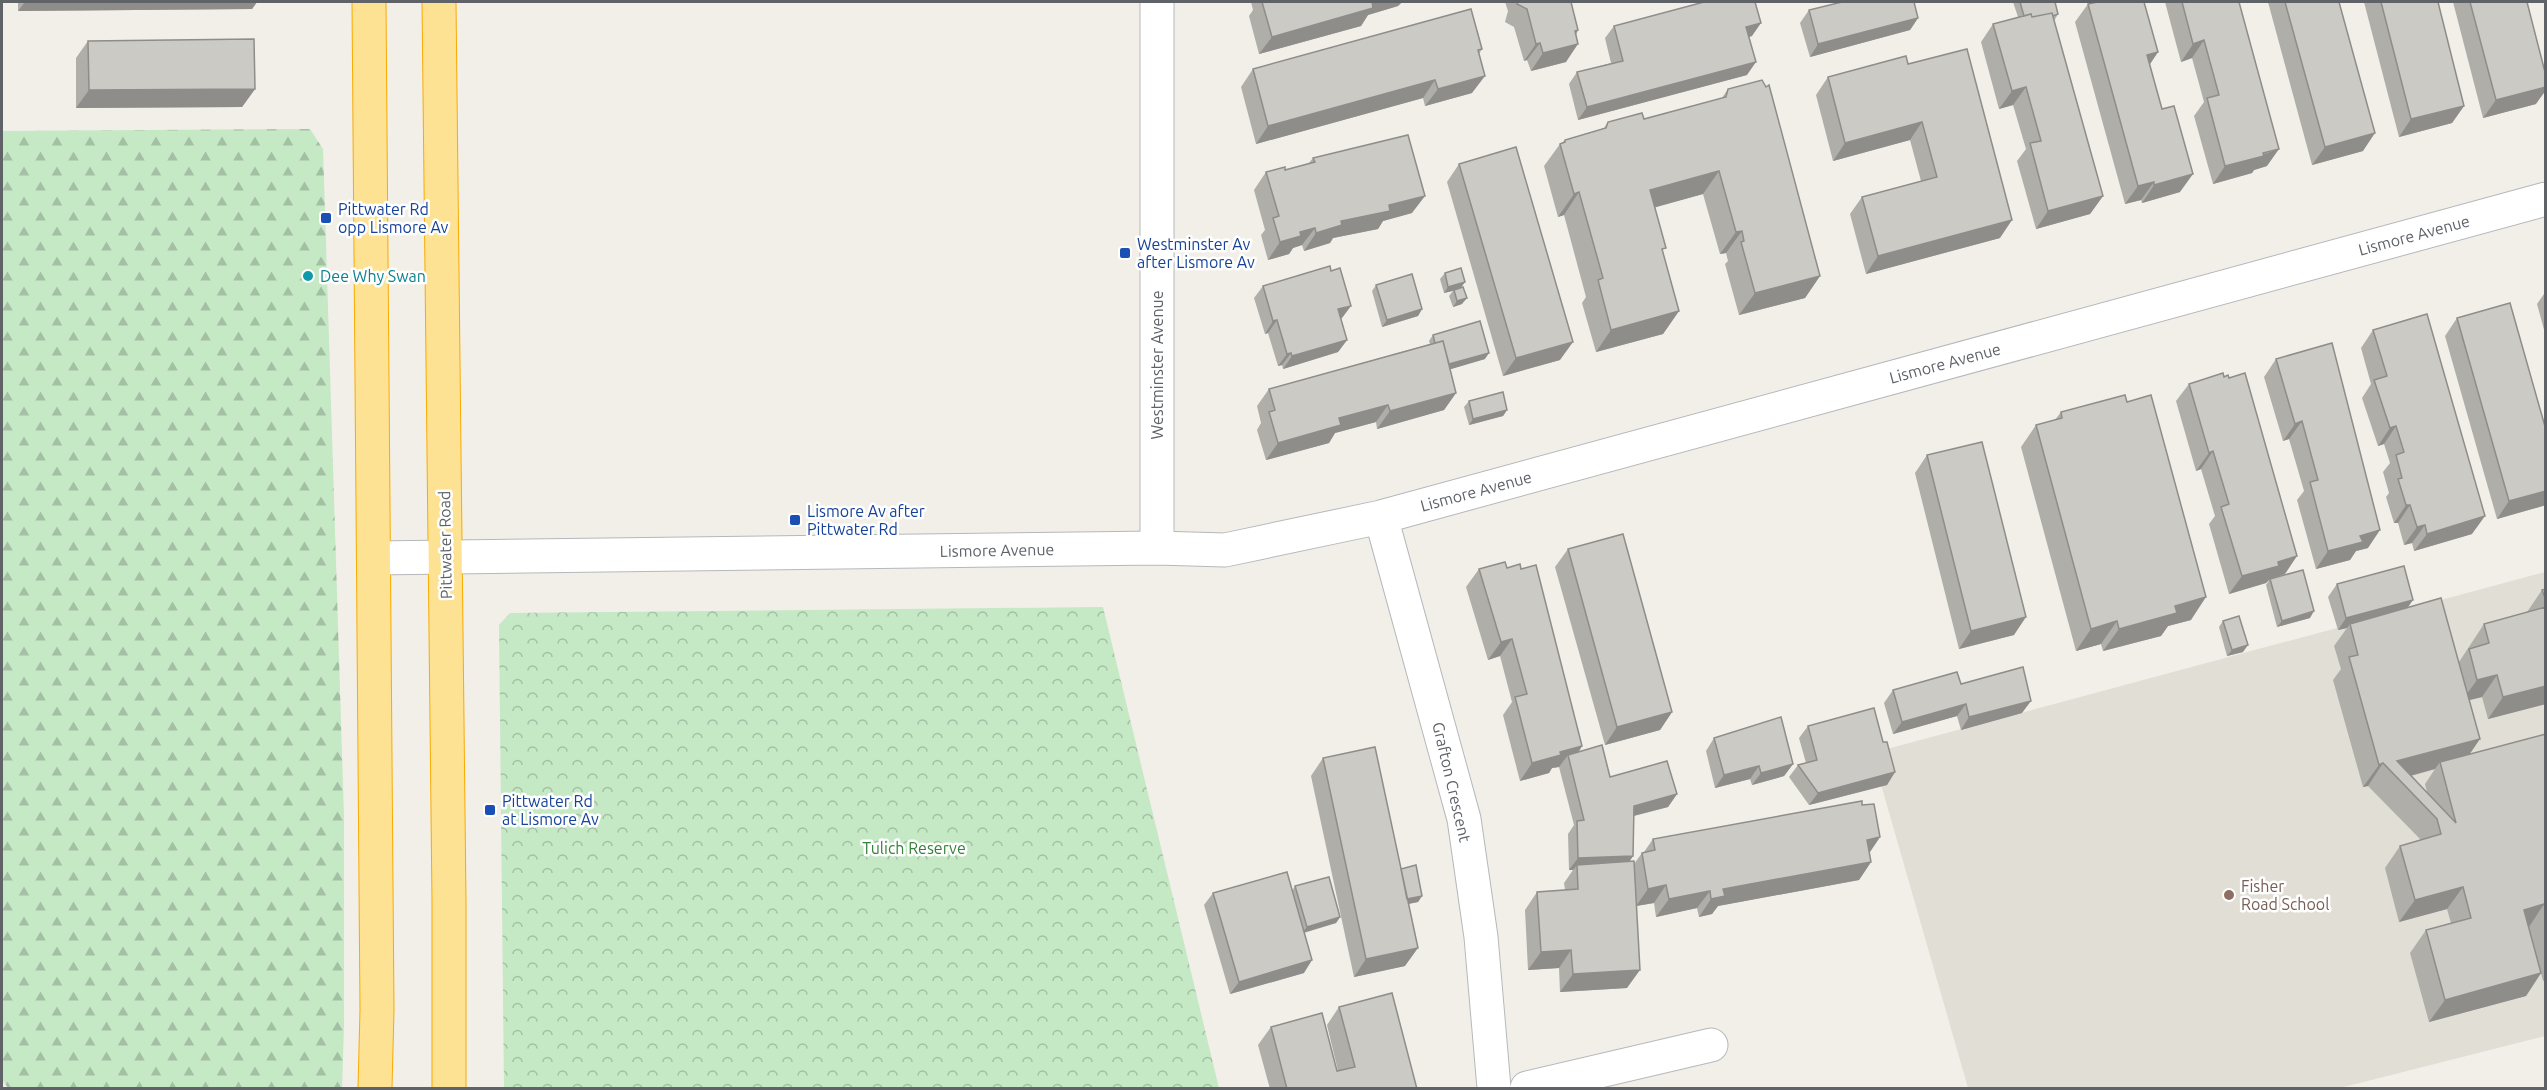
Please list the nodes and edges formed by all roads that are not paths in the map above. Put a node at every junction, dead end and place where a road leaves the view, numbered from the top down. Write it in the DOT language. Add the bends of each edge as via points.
graph roads {
  1 [pos="369,2"];
  2 [pos="439,2"];
  3 [pos="1157,2"];
  4 [pos="2546,199"];
  5 [pos="1382,517"];
  6 [pos="1157,548"];
  7 [pos="375,558"];
  8 [pos="446,558"];
  9 [pos="1711,1045"];
  10 [pos="375,1089"];
  11 [pos="448,1089"];
  12 [pos="1494,1089"];
  13 [pos="1527,1089"];
  1 -- 7 [label="highway"];
  2 -- 8 [label="highway, Pittwater Road"];
  3 -- 6 [label="street, Westminster Avenue"];
  4 -- 5 [label="street, Lismore Avenue"];
  5 -- 6 [label="street, Lismore Avenue" via="1226,550"];
  5 -- 12 [label="street, Grafton Crescent" via="1464,819 1481,937"];
  6 -- 8 [label="street, Lismore Avenue"];
  7 -- 8 [label="street, Lismore Avenue"];
  7 -- 10 [label="highway"];
  8 -- 11 [label="highway, Pittwater Road"];
  9 -- 13 [label="street"];
}
